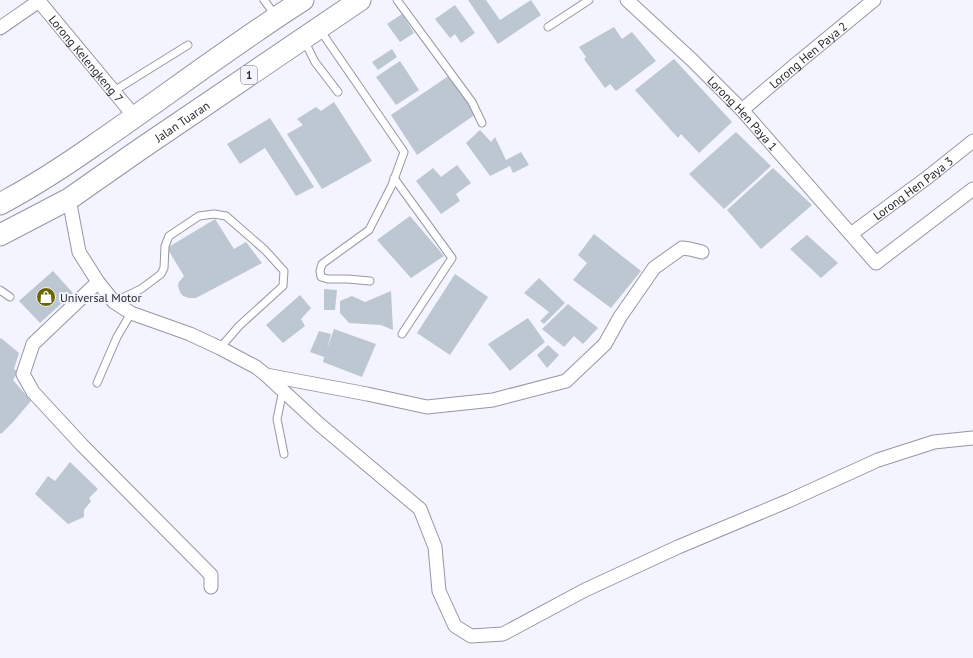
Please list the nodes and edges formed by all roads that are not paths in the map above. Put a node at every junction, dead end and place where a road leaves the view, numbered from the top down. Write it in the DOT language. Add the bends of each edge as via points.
graph roads {
  1 [pos="264,0"];
  2 [pos="303,0"];
  3 [pos="360,0"];
  4 [pos="397,0"];
  5 [pos="589,0"];
  6 [pos="627,0"];
  7 [pos="874,0"];
  8 [pos="38,1"];
  9 [pos="277,17"];
  10 [pos="548,27"];
  11 [pos="0,28"];
  12 [pos="311,33"];
  13 [pos="188,45"];
  14 [pos="114,91"];
  15 [pos="338,92"];
  16 [pos="742,110"];
  17 [pos="135,117"];
  18 [pos="482,123"];
  19 [pos="973,141"];
  20 [pos="394,178"];
  21 [pos="973,189"];
  22 [pos="69,199"];
  23 [pos="0,204"];
  24 [pos="851,234"];
  25 [pos="0,235"];
  26 [pos="702,252"];
  27 [pos="370,281"];
  28 [pos="98,282"];
  29 [pos="0,290"];
  30 [pos="10,297"];
  31 [pos="114,302"];
  32 [pos="131,313"];
  33 [pos="402,334"];
  34 [pos="220,348"];
  35 [pos="266,375"];
  36 [pos="97,383"];
  37 [pos="283,390"];
  38 [pos="973,438"];
  39 [pos="284,454"];
  40 [pos="211,587"];
  1 -- 9 [label="lane"];
  2 -- 9 [label="main road"];
  3 -- 12 [label="main road, Jalan Tuaran / 1"];
  4 -- 18 [label="lane" via="472,102"];
  5 -- 10 [label="lane"];
  6 -- 16 [label="street, Lorong Hen Paya 1"];
  7 -- 16 [label="street, Lorong Hen Paya 2"];
  8 -- 11 [label="street"];
  8 -- 14 [label="street, Lorong Kelengkeng 7"];
  9 -- 17 [label="main road"];
  12 -- 15 [label="lane" via="315,62"];
  12 -- 20 [label="lane" via="404,152"];
  12 -- 22 [label="main road, Jalan Tuaran / 1"];
  13 -- 14 [label="lane"];
  14 -- 17 [label="street, Lorong Kelengkeng 7"];
  16 -- 24 [label="street, Lorong Hen Paya 1"];
  17 -- 23 [label="main road" via="71,161"];
  19 -- 24 [label="street, Lorong Hen Paya 3"];
  20 -- 27 [label="lane" via="369,230 322,264 320,271 321,277 328,279"];
  20 -- 33 [label="lane" via="452,258"];
  21 -- 24 [label="street, Lorong Hen Paya 1" via="876,263"];
  22 -- 25 [label="main road, Jalan Tuaran / 1"];
  22 -- 28 [label="street" via="79,252"];
  26 -- 35 [label="street" via="682,248 654,268 620,317 605,344 566,381 493,400 427,407"];
  28 -- 31 [label="street"];
  28 -- 40 [label="street" via="33,344 23,374 33,392 77,440 211,575"];
  29 -- 30 [label="lane"];
  31 -- 32 [label="street"];
  31 -- 34 [label="lane" via="141,289 161,274 169,236 199,216 226,216 265,250 284,271 283,286 239,326"];
  32 -- 34 [label="street" via="190,334"];
  32 -- 36 [label="lane" via="117,337"];
  34 -- 35 [label="street"];
  35 -- 37 [label="street"];
  37 -- 38 [label="street" via="319,424 420,509 435,547 440,591 455,626 472,636 503,634 592,586 878,460 934,442"];
  37 -- 39 [label="lane" via="277,419"];
}
